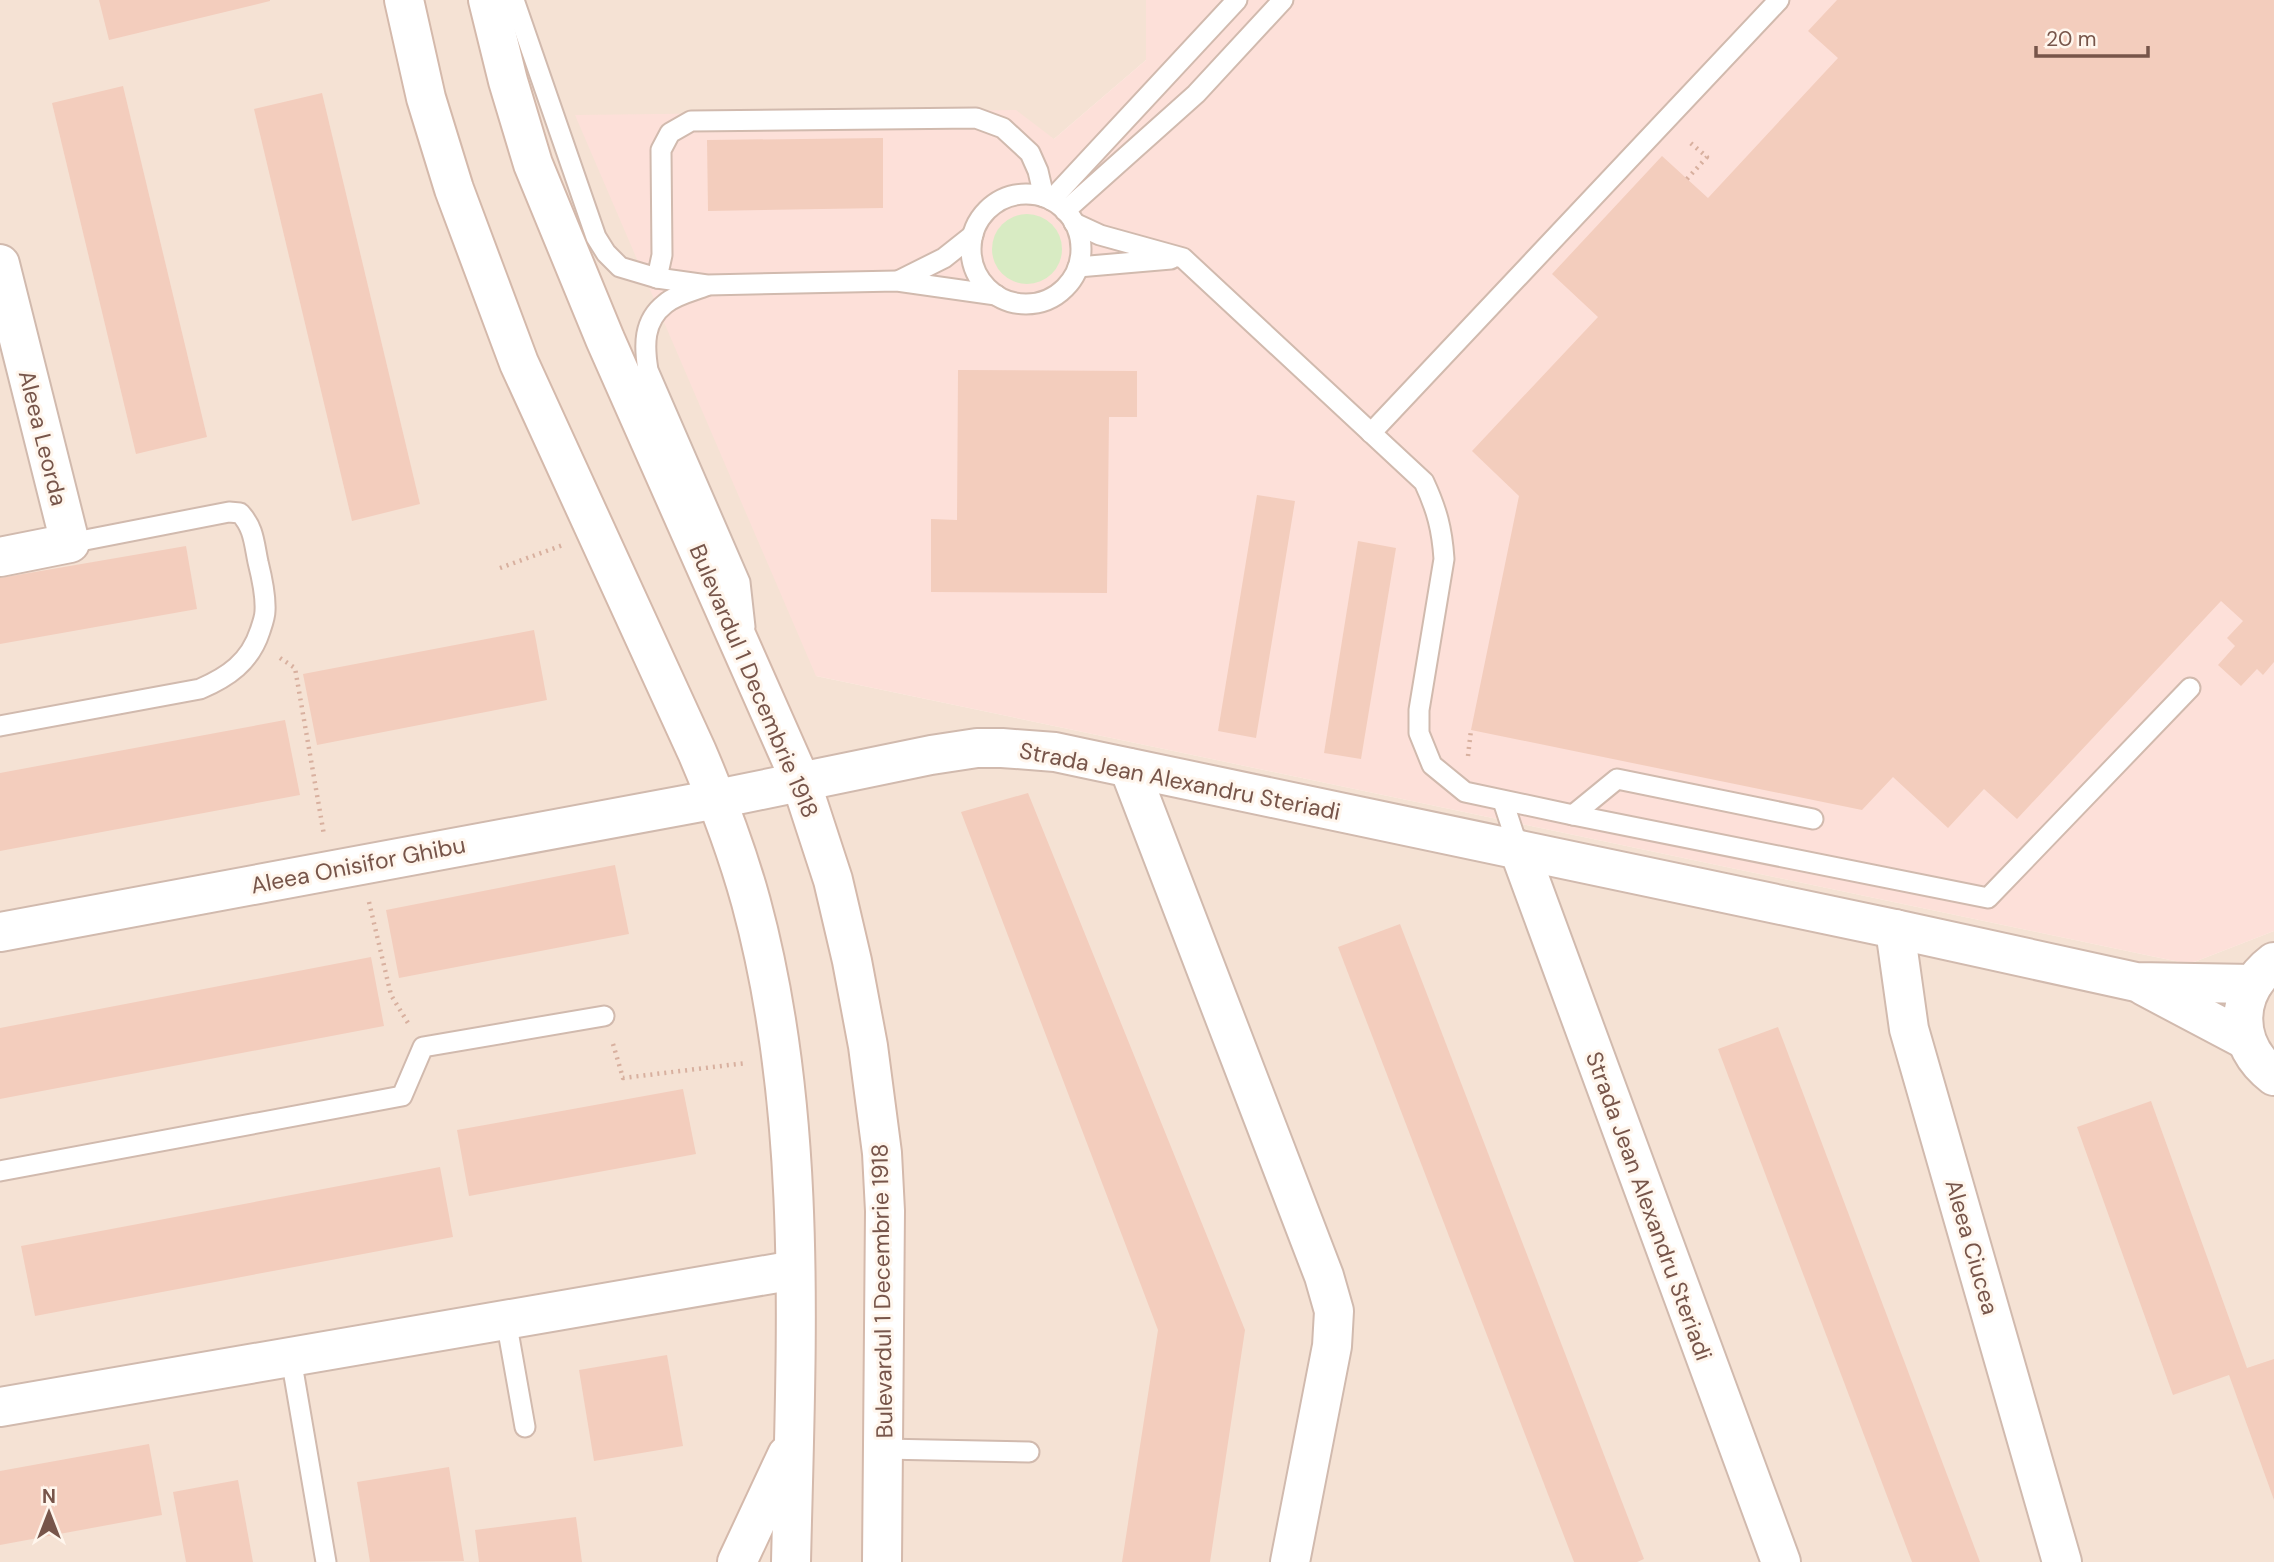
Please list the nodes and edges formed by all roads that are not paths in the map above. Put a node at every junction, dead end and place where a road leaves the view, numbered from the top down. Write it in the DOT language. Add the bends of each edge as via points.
graph roads {
  1 [pos="404,0"];
  2 [pos="488,0"];
  3 [pos="514,0"];
  4 [pos="1237,0"];
  5 [pos="1283,0"];
  6 [pos="1779,0"];
  7 [pos="1059,208"];
  8 [pos="973,235"];
  9 [pos="1183,258"];
  10 [pos="0,264"];
  11 [pos="1078,267"];
  12 [pos="657,278"];
  13 [pos="897,281"];
  14 [pos="707,285"];
  15 [pos="996,295"];
  16 [pos="1371,433"];
  17 [pos="70,543"];
  18 [pos="0,557"];
  19 [pos="748,663"];
  20 [pos="2190,688"];
  21 [pos="0,726"];
  22 [pos="1129,768"];
  23 [pos="801,782"];
  24 [pos="717,799"];
  25 [pos="1503,801"];
  26 [pos="1573,815"];
  27 [pos="1813,819"];
  28 [pos="1519,850"];
  29 [pos="1895,929"];
  30 [pos="0,932"];
  31 [pos="2263,973"];
  32 [pos="2136,982"];
  33 [pos="604,1016"];
  34 [pos="2246,1040"];
  35 [pos="2274,1076"];
  36 [pos="0,1171"];
  37 [pos="795,1270"];
  38 [pos="506,1320"];
  39 [pos="291,1358"];
  40 [pos="0,1407"];
  41 [pos="525,1427"];
  42 [pos="794,1440"];
  43 [pos="884,1449"];
  44 [pos="1029,1452"];
  45 [pos="326,1562"];
  46 [pos="737,1562"];
  47 [pos="791,1562"];
  48 [pos="882,1562"];
  49 [pos="1290,1562"];
  50 [pos="1781,1562"];
  51 [pos="2062,1562"];
  1 -- 24 [label="street" via="426,98 454,189 519,363"];
  2 -- 19 [label="street, Bulevardul 1 Decembrie 1918" via="533,164"];
  3 -- 12 [label="lane" via="596,237 620,267"];
  4 -- 7 [label="lane"];
  5 -- 7 [label="lane" via="1196,94"];
  6 -- 16 [label="lane"];
  7 -- 8 [label="lane" via="1026,195 1008,197 980,218"];
  7 -- 9 [label="lane" via="1100,235"];
  7 -- 11 [label="lane" via="1080,237"];
  7 -- 12 [label="lane" via="1030,153 1003,128 976,118 691,121 670,133 661,150 662,255"];
  8 -- 13 [label="lane" via="944,258"];
  8 -- 15 [label="lane" via="977,275"];
  9 -- 11 [label="lane"];
  9 -- 16 [label="lane"];
  10 -- 17 [label="street, Aleea Leorda"];
  11 -- 15 [label="lane" via="1067,285 1050,299 1023,304"];
  12 -- 14 [label="lane"];
  13 -- 14 [label="lane"];
  13 -- 15 [label="lane"];
  14 -- 19 [label="lane" via="666,303 650,321 645,348 649,370 740,582"];
  16 -- 25 [label="lane" via="1424,482 1442,534 1444,559 1419,733 1432,765 1465,792"];
  17 -- 18 [label="street"];
  17 -- 21 [label="lane" via="240,513 250,524 264,593 266,613 257,641 236,670 200,689"];
  19 -- 23 [label="street, Bulevardul 1 Decembrie 1918"];
  20 -- 26 [label="lane" via="1988,898"];
  22 -- 23 [label="street, Strada Jean Alexandru Steriadi" via="1055,752 977,748"];
  22 -- 28 [label="street, Strada Jean Alexandru Steriadi"];
  22 -- 49 [label="street" via="1334,1311 1332,1346"];
  23 -- 24 [label="street, Strada Jean Alexandru Steriadi"];
  23 -- 43 [label="street, Bulevardul 1 Decembrie 1918" via="833,880 876,1099 885,1211"];
  24 -- 30 [label="street, Aleea Onisifor Ghibu"];
  24 -- 37 [label="street" via="751,902 768,975 792,1160"];
  25 -- 26 [label="lane"];
  25 -- 28 [label="lane"];
  26 -- 27 [label="lane" via="1618,779"];
  28 -- 29 [label="street, Strada Jean Alexandru Steriadi"];
  28 -- 50 [label="street, Strada Jean Alexandru Steriadi"];
  29 -- 32 [label="street, Strada Jean Alexandru Steriadi"];
  29 -- 51 [label="street, Aleea Ciucea" via="1909,1029"];
  31 -- 32 [label="street, Strada Jean Alexandru Steriadi"];
  31 -- 34 [label="street" via="2245,1002"];
  32 -- 34 [label="street, Strada Jean Alexandru Steriadi"];
  33 -- 36 [label="lane" via="422,1047 402,1096"];
  34 -- 35 [label="street" via="2253,1056"];
  37 -- 38 [label="street"];
  37 -- 42 [label="street"];
  38 -- 39 [label="street"];
  38 -- 41 [label="lane"];
  39 -- 40 [label="street"];
  39 -- 45 [label="lane"];
  42 -- 46 [label="street"];
  42 -- 47 [label="street"];
  43 -- 44 [label="lane"];
  43 -- 48 [label="street, Bulevardul 1 Decembrie 1918"];
}
